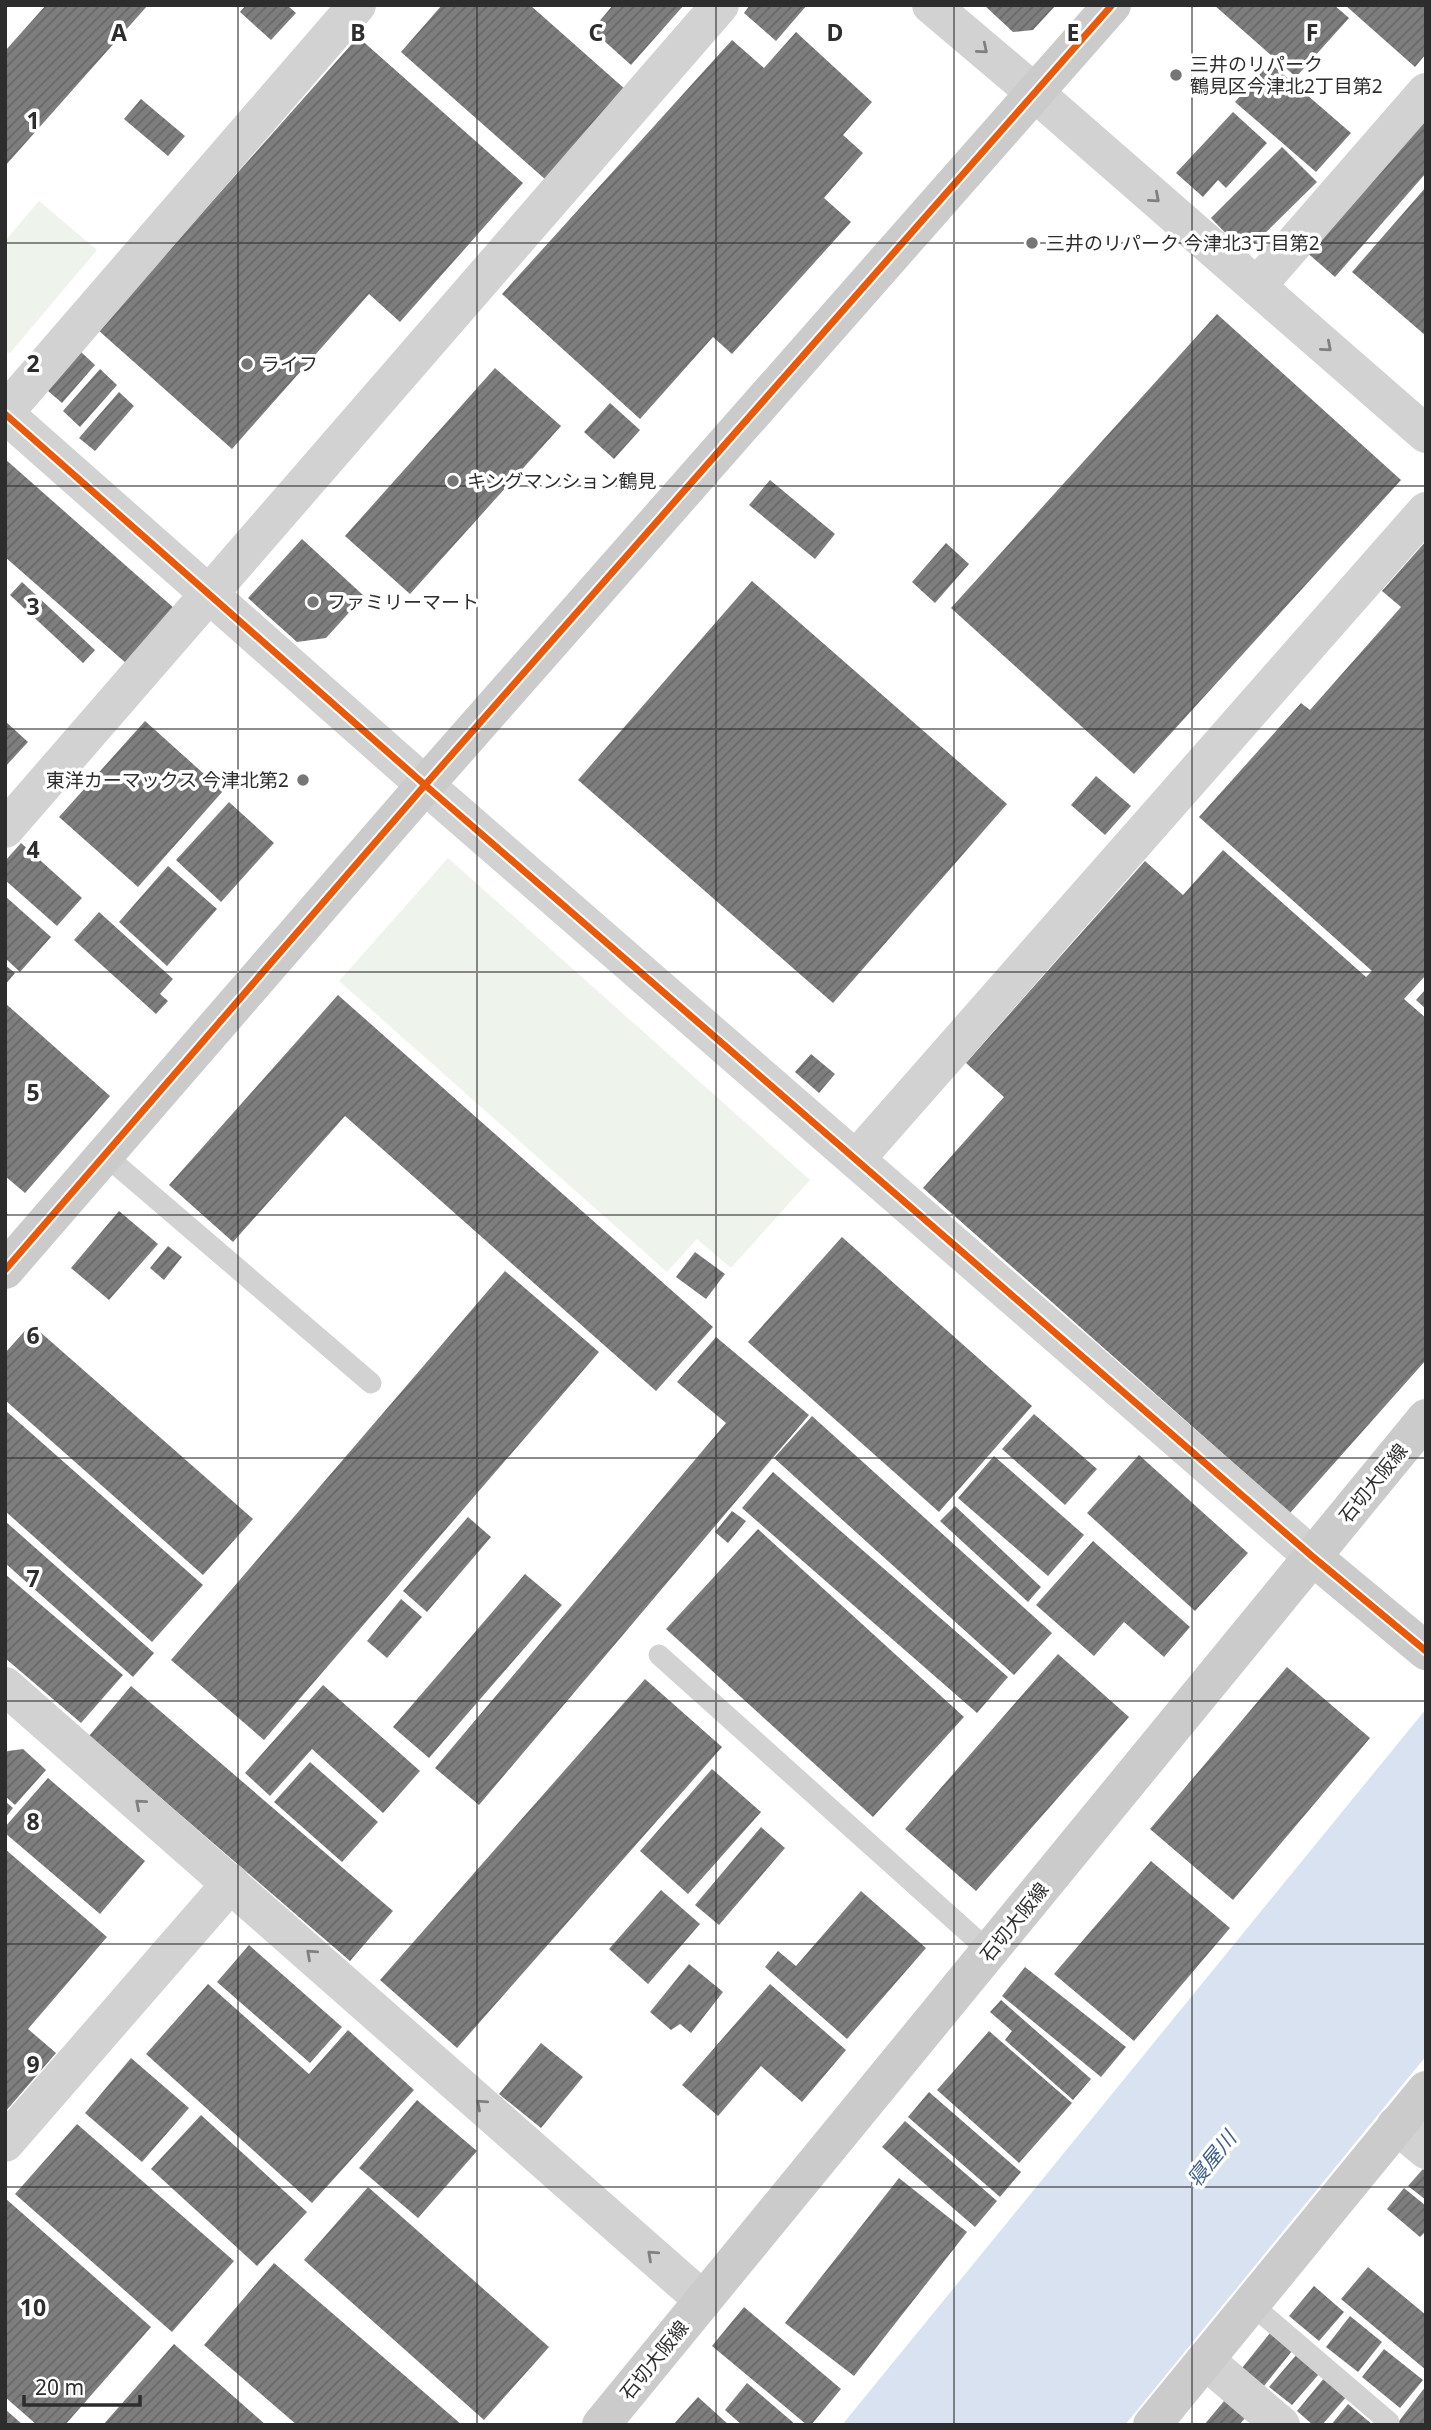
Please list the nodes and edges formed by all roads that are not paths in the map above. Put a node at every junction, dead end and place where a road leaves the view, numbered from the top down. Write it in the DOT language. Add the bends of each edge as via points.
graph roads {
  1 [pos="357,5"];
  2 [pos="720,5"];
  3 [pos="931,5"];
  4 [pos="1112,5"];
  5 [pos="1426,92"];
  6 [pos="1035,93"];
  7 [pos="1257,286"];
  8 [pos="5,413"];
  9 [pos="1426,434"];
  10 [pos="1426,511"];
  11 [pos="209,595"];
  12 [pos="425,785"];
  13 [pos="5,829"];
  14 [pos="105,1156"];
  15 [pos="856,1159"];
  16 [pos="5,1270"];
  17 [pos="371,1383"];
  18 [pos="1426,1418"];
  19 [pos="1313,1557"];
  20 [pos="1426,1651"];
  21 [pos="659,1655"];
  22 [pos="10,1699"];
  23 [pos="231,1883"];
  24 [pos="990,1952"];
  25 [pos="1426,2090"];
  26 [pos="1396,2125"];
  27 [pos="5,2143"];
  28 [pos="1426,2150"];
  29 [pos="703,2301"];
  30 [pos="1251,2304"];
  31 [pos="1205,2360"];
  32 [pos="1389,2422"];
  33 [pos="601,2425"];
  34 [pos="1152,2425"];
  35 [pos="1281,2425"];
  1 -- 8 [label="street"];
  2 -- 11 [label="street"];
  3 -- 6 [label="street, one-way"];
  4 -- 6 [label="street"];
  5 -- 7 [label="street"];
  6 -- 7 [label="street, one-way"];
  6 -- 12 [label="street"];
  7 -- 9 [label="street, one-way"];
  8 -- 11 [label="street"];
  10 -- 15 [label="street"];
  11 -- 12 [label="street"];
  11 -- 13 [label="street"];
  12 -- 14 [label="street"];
  12 -- 15 [label="street"];
  14 -- 16 [label="street"];
  14 -- 17 [label="lane"];
  15 -- 19 [label="street"];
  18 -- 19 [label="street, 石切大阪線"];
  19 -- 20 [label="street"];
  19 -- 24 [label="street, 石切大阪線"];
  21 -- 24 [label="lane"];
  23 -- 22 [label="street, one-way"];
  23 -- 27 [label="street"];
  29 -- 23 [label="street, one-way"];
  24 -- 29 [label="street, 石切大阪線"];
  25 -- 26 [label="street"];
  26 -- 28 [label="street"];
  26 -- 30 [label="street"];
  29 -- 33 [label="street, 石切大阪線"];
  30 -- 31 [label="street"];
  30 -- 32 [label="lane"];
  31 -- 34 [label="street"];
  31 -- 35 [label="street"];
}
